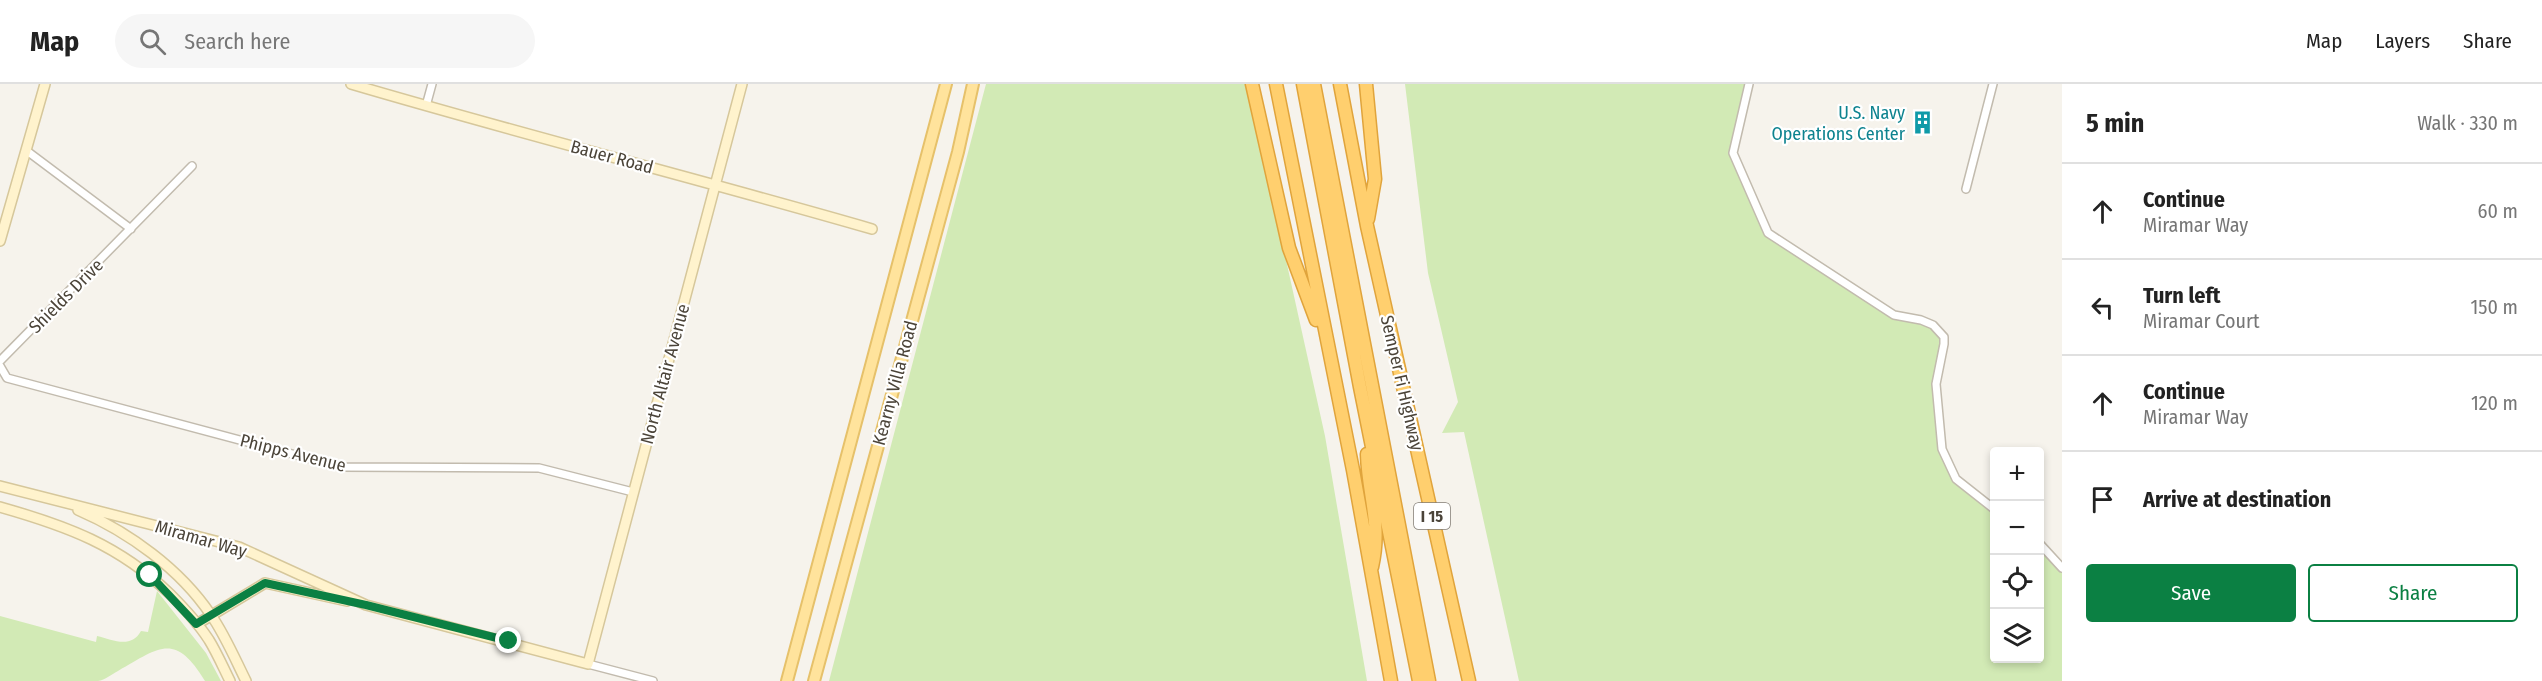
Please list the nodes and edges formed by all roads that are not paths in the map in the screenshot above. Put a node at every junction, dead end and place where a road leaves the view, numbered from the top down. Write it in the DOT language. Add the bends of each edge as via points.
graph roads {
  1 [pos="45,84"];
  2 [pos="351,84"];
  3 [pos="432,84"];
  4 [pos="742,84"];
  5 [pos="946,84"];
  6 [pos="973,84"];
  7 [pos="1252,84"];
  8 [pos="1276,84"];
  9 [pos="1303,84"];
  10 [pos="1314,84"];
  11 [pos="1340,84"];
  12 [pos="1366,84"];
  13 [pos="1749,84"];
  14 [pos="1993,84"];
  15 [pos="426,106"];
  16 [pos="27,151"];
  17 [pos="192,166"];
  18 [pos="715,183"];
  19 [pos="1966,189"];
  20 [pos="1367,226"];
  21 [pos="872,229"];
  22 [pos="131,230"];
  23 [pos="0,241"];
  24 [pos="1329,351"];
  25 [pos="0,361"];
  26 [pos="0,366"];
  27 [pos="1366,417"];
  28 [pos="0,486"];
  29 [pos="19,491"];
  30 [pos="633,492"];
  31 [pos="1990,505"];
  32 [pos="0,507"];
  33 [pos="2044,548"];
  34 [pos="2062,568"];
  35 [pos="1370,576"];
  36 [pos="366,605"];
  37 [pos="211,615"];
  38 [pos="196,624"];
  39 [pos="588,664"];
  40 [pos="230,681"];
  41 [pos="246,681"];
  42 [pos="653,681"];
  43 [pos="787,681"];
  44 [pos="814,681"];
  45 [pos="1389,681"];
  46 [pos="1419,681"];
  47 [pos="1429,681"];
  48 [pos="1469,681"];
  1 -- 16 [label="street"];
  2 -- 15 [label="street, Bauer Road"];
  3 -- 15 [label="street"];
  4 -- 18 [label="street, North Altair Avenue"];
  5 -- 43 [label="main road, Kearny Villa Road"];
  6 -- 44 [label="main road, Kearny Villa Road" via="958,152"];
  7 -- 24 [label="highway" via="1289,248"];
  8 -- 24 [label="highway"];
  9 -- 27 [label="highway"];
  10 -- 47 [label="highway"];
  11 -- 20 [label="highway, Semper Fi Highway / I 15"];
  12 -- 20 [label="highway" via="1375,179"];
  13 -- 31 [label="street" via="1733,153 1768,233 1894,315 1933,325 1944,337 1936,384 1942,449 1956,479"];
  14 -- 19 [label="street"];
  15 -- 18 [label="street, Bauer Road"];
  16 -- 22 [label="street"];
  16 -- 23 [label="street"];
  17 -- 22 [label="street, Shields Drive"];
  18 -- 21 [label="street, Bauer Road"];
  18 -- 30 [label="street, North Altair Avenue"];
  20 -- 48 [label="highway, Semper Fi Highway / I 15"];
  22 -- 25 [label="street, Shields Drive"];
  24 -- 35 [label="highway"];
  26 -- 30 [label="street, Phipps Avenue" via="7,378 341,467 539,468"];
  27 -- 35 [label="highway" via="1367,460 1376,514 1376,549"];
  27 -- 46 [label="highway"];
  28 -- 29 [label="street, Miramar Way"];
  29 -- 36 [label="street, Miramar Way" via="239,547"];
  29 -- 37 [label="street, Miramar Way" via="87,514 147,550 189,588"];
  30 -- 39 [label="street, North Altair Avenue"];
  32 -- 38 [label="street" via="103,543 150,575"];
  33 -- 34 [label="street"];
  35 -- 45 [label="highway"];
  36 -- 37 [label="street" via="265,583"];
  36 -- 39 [label="street, Miramar Way"];
  37 -- 38 [label="street"];
  37 -- 41 [label="street, Miramar Way"];
  38 -- 40 [label="street"];
  39 -- 42 [label="street, Miramar Way"];
}
